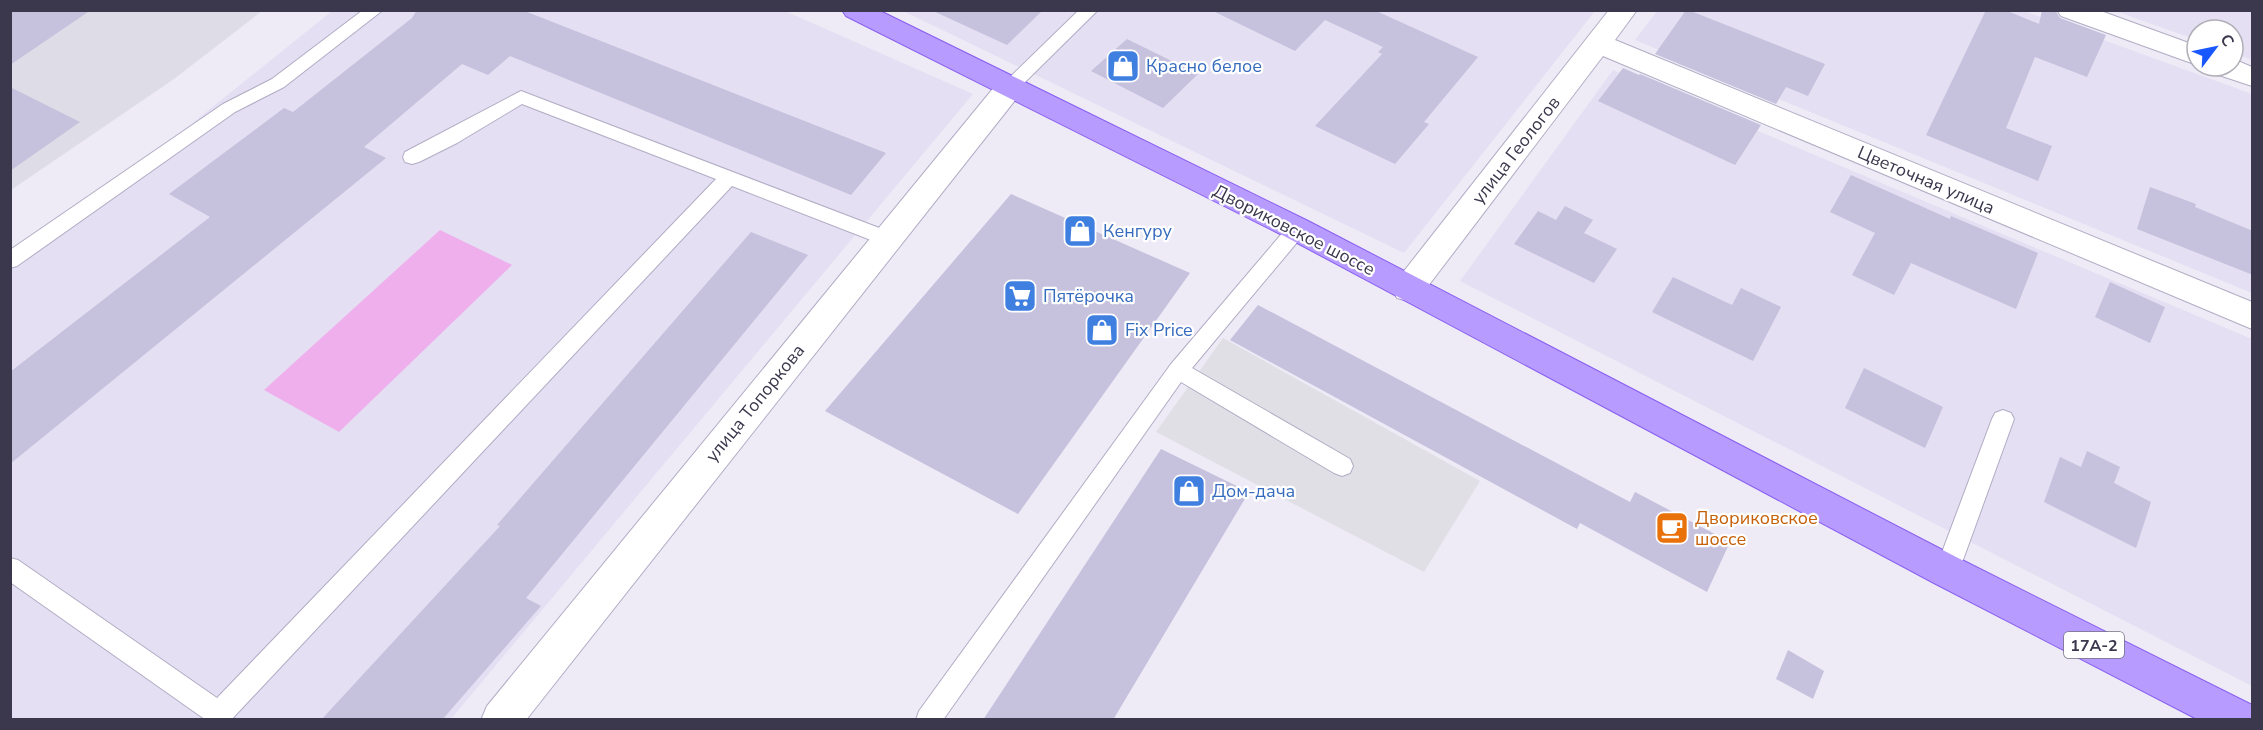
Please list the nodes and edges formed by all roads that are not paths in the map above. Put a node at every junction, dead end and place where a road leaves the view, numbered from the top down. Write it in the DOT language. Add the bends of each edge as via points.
graph roads {
  1 [pos="375,10"];
  2 [pos="855,10"];
  3 [pos="1090,10"];
  4 [pos="1624,10"];
  5 [pos="2070,10"];
  6 [pos="1599,44"];
  7 [pos="2185,52"];
  8 [pos="1010,87"];
  9 [pos="412,157"];
  10 [pos="729,177"];
  11 [pos="1298,229"];
  12 [pos="888,239"];
  13 [pos="10,261"];
  14 [pos="1408,289"];
  15 [pos="2253,316"];
  16 [pos="1178,370"];
  17 [pos="2003,419"];
  18 [pos="1342,466"];
  19 [pos="10,568"];
  20 [pos="1947,571"];
  21 [pos="501,720"];
  22 [pos="928,720"];
  23 [pos="2241,720"];
  1 -- 13 [label="lane" via="278,83 229,108"];
  2 -- 8 [label="main road, Двориковское шоссе"];
  3 -- 8 [label="lane"];
  4 -- 6 [label="street, улица Геологов"];
  5 -- 7 [label="street"];
  6 -- 14 [label="street, улица Геологов"];
  6 -- 15 [label="street, Цветочная улица"];
  8 -- 11 [label="main road, Двориковское шоссе"];
  8 -- 12 [label="street, улица Топоркова"];
  9 -- 10 [label="lane" via="521,97"];
  10 -- 12 [label="lane"];
  10 -- 19 [label="lane" via="219,714"];
  11 -- 14 [label="main road, Двориковское шоссе"];
  11 -- 16 [label="lane"];
  12 -- 21 [label="street, улица Топоркова"];
  14 -- 20 [label="main road, Двориковское шоссе"];
  16 -- 18 [label="lane"];
  16 -- 22 [label="lane"];
  17 -- 20 [label="lane"];
  20 -- 23 [label="main road, Двориковское шоссе / 17А-2"];
}
